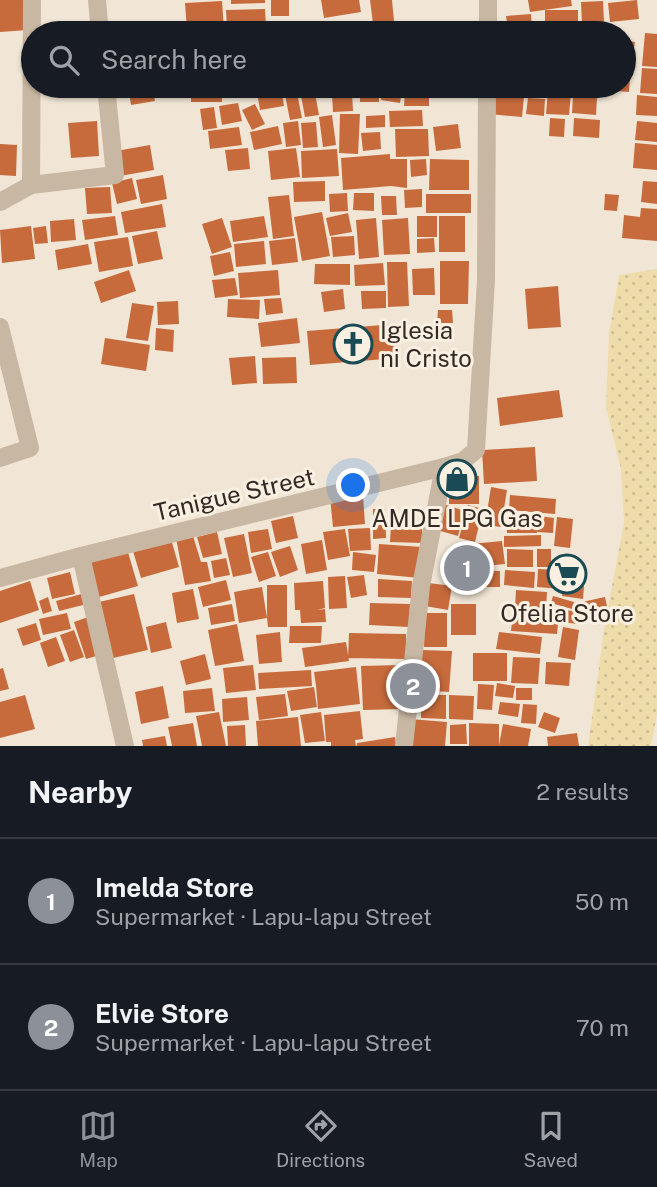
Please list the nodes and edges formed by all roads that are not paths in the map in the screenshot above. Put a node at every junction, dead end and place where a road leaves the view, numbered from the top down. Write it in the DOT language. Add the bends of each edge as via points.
graph roads {
  1 [pos="32,0"];
  2 [pos="97,0"];
  3 [pos="488,0"];
  4 [pos="32,21"];
  5 [pos="99,21"];
  6 [pos="488,21"];
  7 [pos="31,98"];
  8 [pos="107,98"];
  9 [pos="487,98"];
  10 [pos="31,185"];
  11 [pos="0,202"];
  12 [pos="0,327"];
  13 [pos="0,458"];
  14 [pos="444,467"];
  15 [pos="81,556"];
  16 [pos="0,578"];
  17 [pos="125,746"];
  18 [pos="404,746"];
  1 -- 4 [label="street"];
  2 -- 5 [label="street"];
  3 -- 6 [label="street"];
  7 -- 10 [label="street"];
  8 -- 10 [label="street" via="115,174"];
  9 -- 14 [label="street, Tanigue Street" via="486,280 475,450 463,461"];
  10 -- 11 [label="street"];
  12 -- 13 [label="street" via="30,448"];
  14 -- 15 [label="street, Tanigue Street"];
  14 -- 18 [label="street" via="421,586"];
  15 -- 16 [label="street, Tanigue Street"];
  15 -- 17 [label="street"];
}
